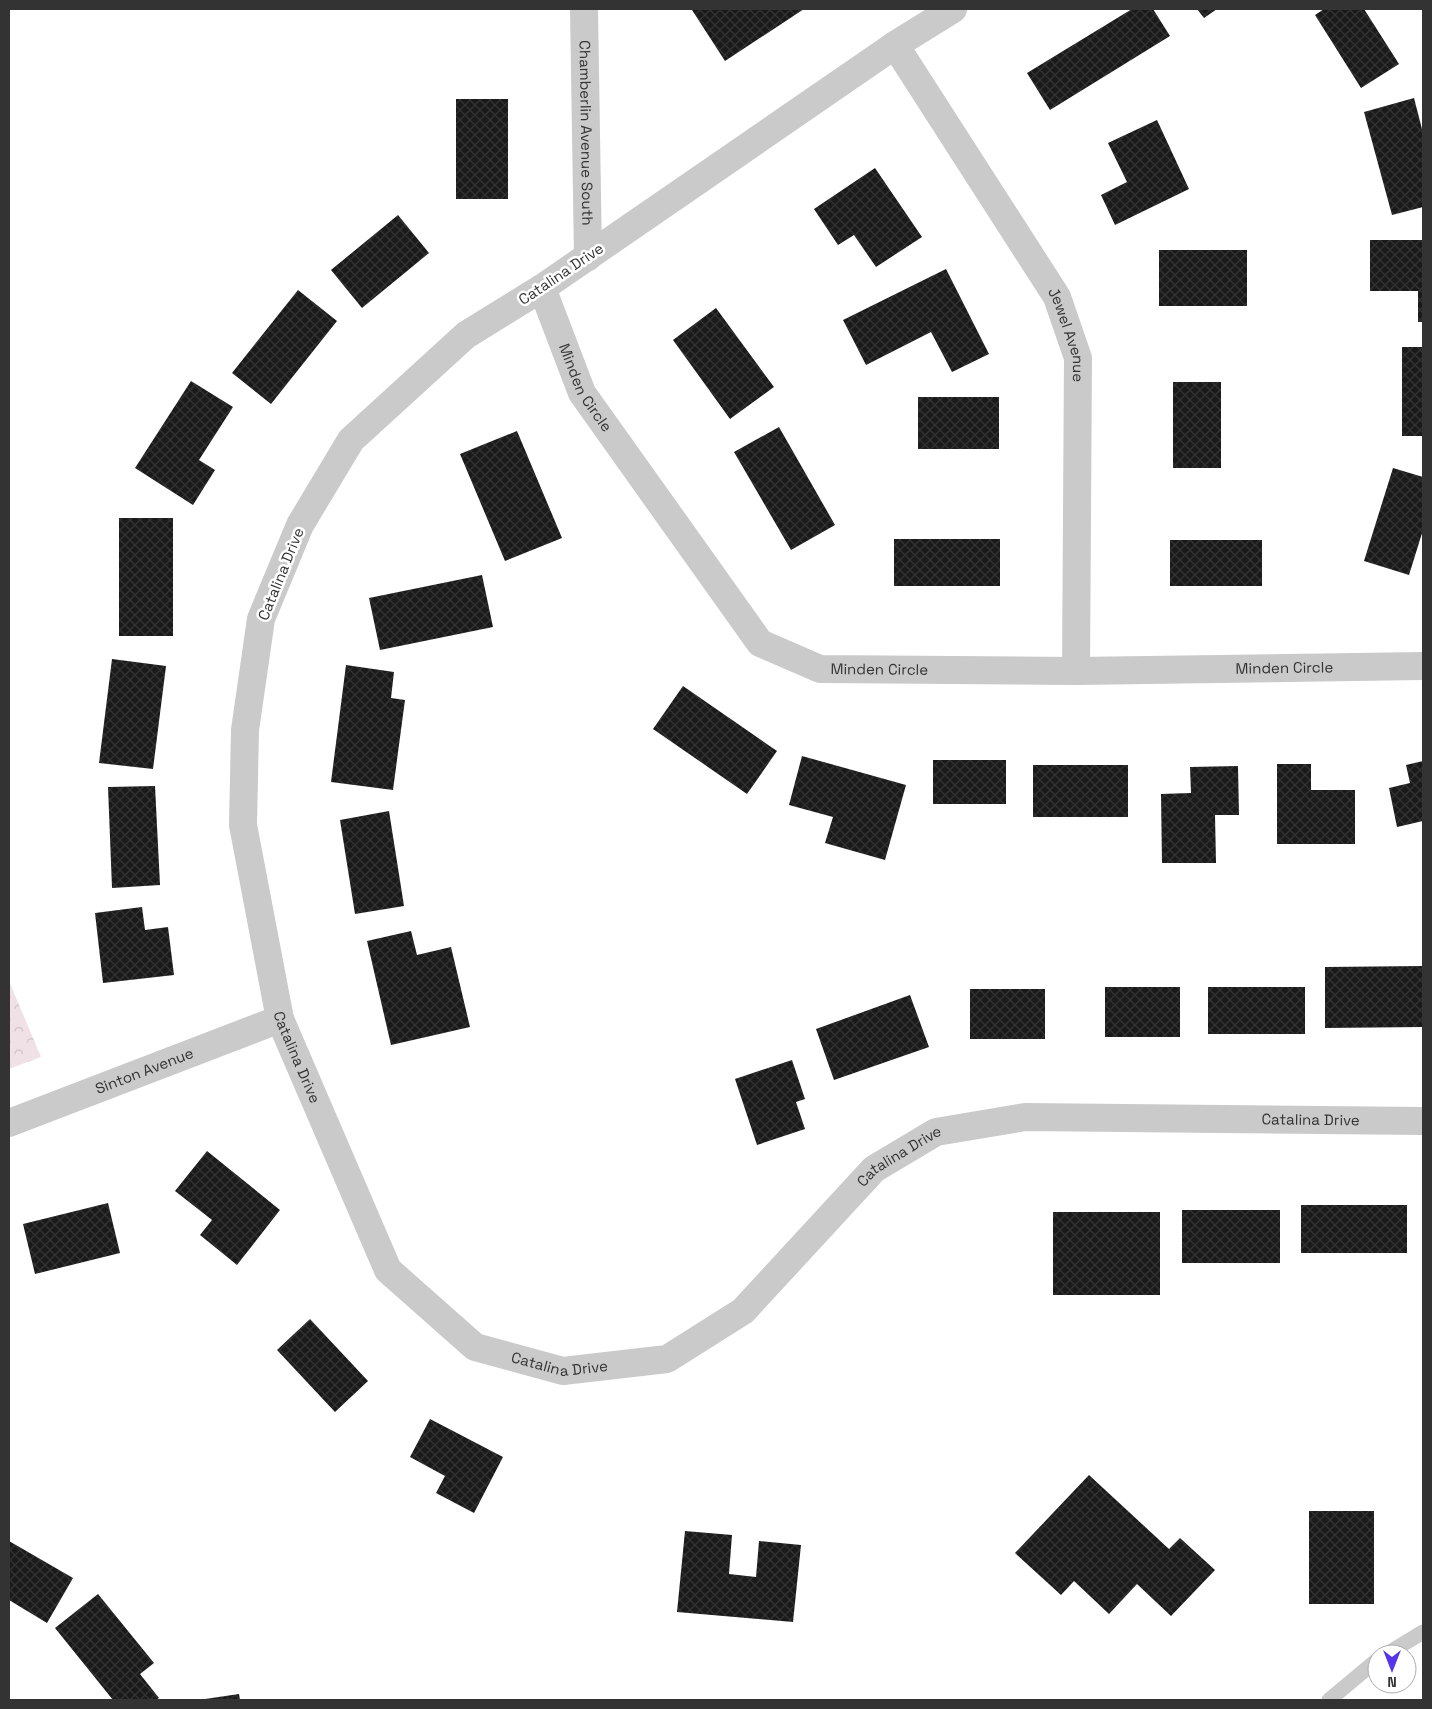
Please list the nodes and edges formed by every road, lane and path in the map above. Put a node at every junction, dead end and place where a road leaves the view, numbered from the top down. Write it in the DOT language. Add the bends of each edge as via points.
graph roads {
  1 [pos="584,9"];
  2 [pos="953,9"];
  3 [pos="895,45"];
  4 [pos="588,257"];
  5 [pos="542,288"];
  6 [pos="1423,666"];
  7 [pos="1076,671"];
  8 [pos="280,1019"];
  9 [pos="1423,1121"];
  10 [pos="9,1123"];
  11 [pos="1423,1632"];
  12 [pos="1403,1644"];
  13 [pos="1367,1668"];
  14 [pos="1329,1700"];
  1 -- 4 [label="street, Chamberlin Avenue South"];
  2 -- 3 [label="street, Catalina Drive"];
  3 -- 4 [label="street, Catalina Drive"];
  3 -- 7 [label="street, Jewel Avenue" via="1057,297 1078,358"];
  4 -- 5 [label="street, Catalina Drive"];
  5 -- 7 [label="street, Minden Circle" via="582,393 760,643 820,669"];
  5 -- 8 [label="street, Catalina Drive" via="466,335 351,440 300,525 261,619 245,730 242,825"];
  6 -- 7 [label="street, Minden Circle"];
  8 -- 9 [label="street, Catalina Drive" via="388,1270 475,1347 563,1371 666,1359 743,1310 874,1169 936,1132 1025,1117"];
  8 -- 10 [label="street, Sinton Avenue"];
  11 -- 12 [label="lane"];
  13 -- 14 [label="lane"];
}
